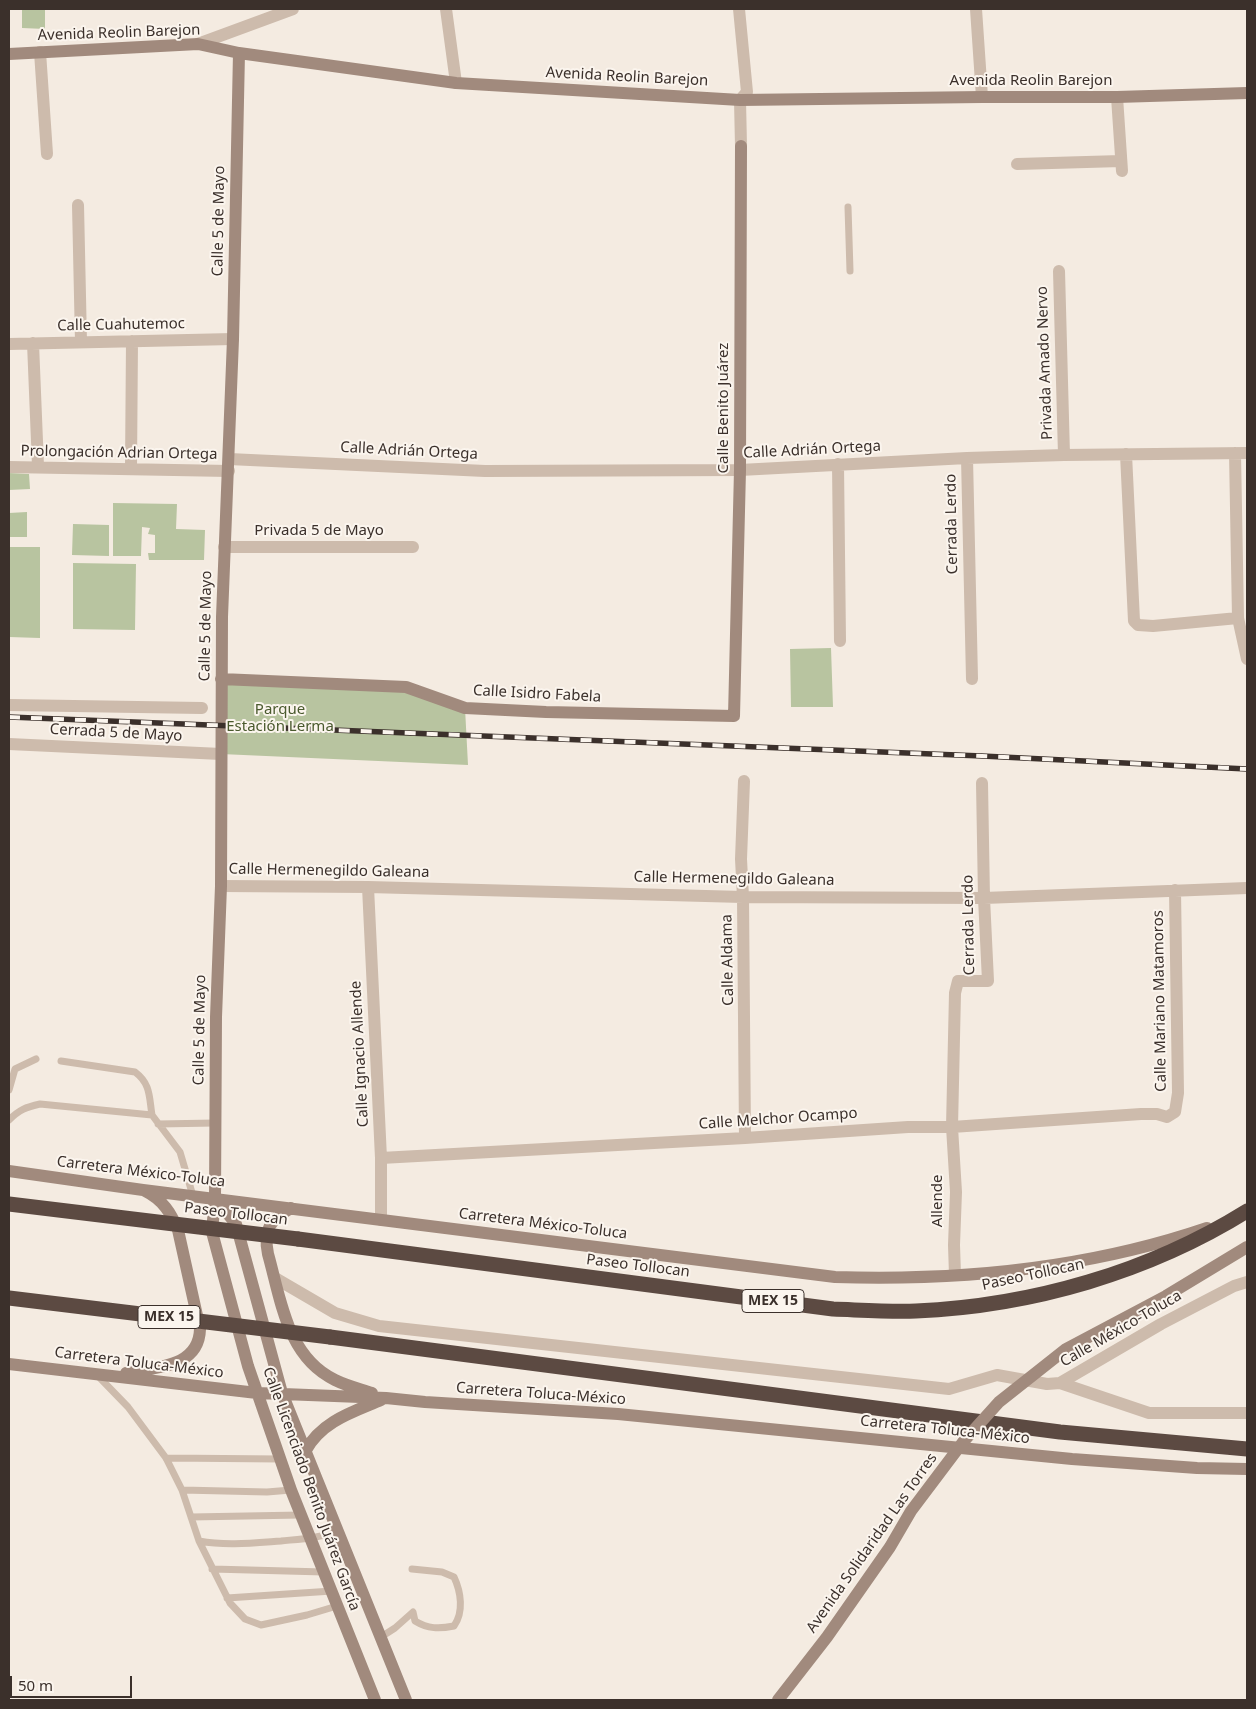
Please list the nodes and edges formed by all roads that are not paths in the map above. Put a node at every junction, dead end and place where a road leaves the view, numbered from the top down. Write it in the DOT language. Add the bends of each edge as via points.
graph roads {
  1 [pos="293,9"];
  2 [pos="446,9"];
  3 [pos="739,9"];
  4 [pos="976,9"];
  5 [pos="198,44"];
  6 [pos="40,52"];
  7 [pos="9,54"];
  8 [pos="239,54"];
  9 [pos="456,83"];
  10 [pos="1247,93"];
  11 [pos="982,96"];
  12 [pos="1118,97"];
  13 [pos="740,100"];
  14 [pos="741,146"];
  15 [pos="47,154"];
  16 [pos="1017,164"];
  17 [pos="78,205"];
  18 [pos="848,207"];
  19 [pos="850,271"];
  20 [pos="1059,271"];
  21 [pos="233,339"];
  22 [pos="132,341"];
  23 [pos="81,342"];
  24 [pos="9,344"];
  25 [pos="33,344"];
  26 [pos="1241,453"];
  27 [pos="1126,454"];
  28 [pos="1064,455"];
  29 [pos="967,458"];
  30 [pos="838,464"];
  31 [pos="229,465"];
  32 [pos="38,466"];
  33 [pos="9,467"];
  34 [pos="131,468"];
  35 [pos="740,470"];
  36 [pos="224,547"];
  37 [pos="413,548"];
  38 [pos="1238,618"];
  39 [pos="840,641"];
  40 [pos="1247,659"];
  41 [pos="221,678"];
  42 [pos="972,679"];
  43 [pos="9,705"];
  44 [pos="202,708"];
  45 [pos="734,716"];
  46 [pos="9,744"];
  47 [pos="221,754"];
  48 [pos="744,781"];
  49 [pos="982,783"];
  50 [pos="221,886"];
  51 [pos="368,887"];
  52 [pos="1247,888"];
  53 [pos="1174,890"];
  54 [pos="743,897"];
  55 [pos="984,898"];
  56 [pos="36,1059"];
  57 [pos="61,1061"];
  58 [pos="9,1090"];
  59 [pos="1175,1112"];
  60 [pos="152,1115"];
  61 [pos="9,1120"];
  62 [pos="215,1123"];
  63 [pos="158,1124"];
  64 [pos="952,1127"];
  65 [pos="745,1138"];
  66 [pos="381,1158"];
  67 [pos="9,1171"];
  68 [pos="143,1190"];
  69 [pos="193,1196"];
  70 [pos="215,1198"];
  71 [pos="9,1204"];
  72 [pos="291,1208"];
  73 [pos="1241,1215"];
  74 [pos="381,1220"];
  75 [pos="1247,1247"];
  76 [pos="955,1276"];
  77 [pos="275,1278"];
  78 [pos="1247,1282"];
  79 [pos="9,1298"];
  80 [pos="9,1364"];
  81 [pos="96,1374"];
  82 [pos="114,1376"];
  83 [pos="1060,1383"];
  84 [pos="257,1393"];
  85 [pos="282,1393"];
  86 [pos="386,1398"];
  87 [pos="1247,1413"];
  88 [pos="1247,1449"];
  89 [pos="306,1450"];
  90 [pos="166,1458"];
  91 [pos="280,1459"];
  92 [pos="1247,1469"];
  93 [pos="182,1490"];
  94 [pos="291,1490"];
  95 [pos="301,1514"];
  96 [pos="191,1517"];
  97 [pos="339,1531"];
  98 [pos="310,1538"];
  99 [pos="198,1541"];
  100 [pos="412,1569"];
  101 [pos="212,1570"];
  102 [pos="324,1572"];
  103 [pos="332,1591"];
  104 [pos="227,1598"];
  105 [pos="337,1606"];
  106 [pos="381,1637"];
  107 [pos="375,1700"];
  108 [pos="406,1700"];
  109 [pos="778,1700"];
  1 -- 5 [label="street"];
  2 -- 9 [label="street"];
  3 -- 13 [label="street, Calle Benito Juárez" via="747,92"];
  4 -- 11 [label="street"];
  5 -- 6 [label="main road, Avenida Reolin Barejon"];
  5 -- 8 [label="main road, Avenida Reolin Barejon"];
  6 -- 7 [label="main road, Avenida Reolin Barejon"];
  6 -- 15 [label="street"];
  8 -- 9 [label="main road, Avenida Reolin Barejon"];
  8 -- 21 [label="main road, Calle 5 de Mayo"];
  9 -- 13 [label="main road, Avenida Reolin Barejon"];
  10 -- 12 [label="main road, Avenida Reolin Barejon"];
  11 -- 12 [label="main road, Avenida Reolin Barejon"];
  11 -- 13 [label="main road, Avenida Reolin Barejon"];
  12 -- 16 [label="street" via="1121,166"];
  13 -- 14 [label="street, Calle Benito Juárez"];
  14 -- 35 [label="main road, Calle Benito Juárez"];
  17 -- 23 [label="street"];
  18 -- 19 [label="lane"];
  20 -- 28 [label="street, Privada Amado Nervo"];
  21 -- 22 [label="street, Calle Cuahutemoc"];
  21 -- 31 [label="main road, Calle 5 de Mayo"];
  22 -- 23 [label="street, Calle Cuahutemoc"];
  22 -- 34 [label="street"];
  23 -- 25 [label="street, Calle Cuahutemoc"];
  24 -- 25 [label="street, Calle Cuahutemoc"];
  25 -- 32 [label="street"];
  26 -- 27 [label="street, Calle Adrián Ortega"];
  26 -- 38 [label="street"];
  27 -- 28 [label="street, Calle Adrián Ortega"];
  27 -- 38 [label="street" via="1134,621 1138,625 1153,626"];
  28 -- 29 [label="street, Calle Adrián Ortega"];
  29 -- 30 [label="street, Calle Adrián Ortega"];
  29 -- 42 [label="street, Cerrada Lerdo"];
  30 -- 35 [label="street, Calle Adrián Ortega"];
  30 -- 39 [label="street"];
  31 -- 34 [label="street, Prolongación Adrian Ortega"];
  31 -- 35 [label="street, Calle Adrián Ortega" via="485,471"];
  31 -- 36 [label="main road, Calle 5 de Mayo"];
  32 -- 33 [label="street, Prolongación Adrian Ortega"];
  32 -- 34 [label="street, Prolongación Adrian Ortega"];
  35 -- 45 [label="main road, Calle Benito Juárez"];
  36 -- 37 [label="street, Privada 5 de Mayo"];
  36 -- 41 [label="main road, Calle 5 de Mayo"];
  38 -- 40 [label="street"];
  41 -- 45 [label="main road, Calle Isidro Fabela" via="406,687 465,708"];
  41 -- 47 [label="main road, Calle 5 de Mayo"];
  43 -- 44 [label="street"];
  46 -- 47 [label="street, Cerrada 5 de Mayo"];
  47 -- 50 [label="main road, Calle 5 de Mayo"];
  48 -- 54 [label="street, Calle Aldama"];
  49 -- 55 [label="street, Cerrada Lerdo"];
  50 -- 51 [label="street, Calle Hermenegildo Galeana"];
  50 -- 62 [label="main road, Calle 5 de Mayo"];
  51 -- 54 [label="street, Calle Hermenegildo Galeana"];
  51 -- 66 [label="street, Calle Ignacio Allende"];
  52 -- 53 [label="street, Calle Hermenegildo Galeana"];
  53 -- 55 [label="street, Calle Hermenegildo Galeana"];
  53 -- 59 [label="street, Calle Mariano Matamoros" via="1178,1093"];
  54 -- 55 [label="street, Calle Hermenegildo Galeana"];
  54 -- 65 [label="street, Calle Aldama"];
  55 -- 64 [label="street, Cerrada Lerdo" via="988,981 958,981 955,993"];
  56 -- 58 [label="lane" via="15,1069"];
  57 -- 60 [label="lane" via="135,1072 144,1079"];
  59 -- 64 [label="street, Calle Melchor Ocampo" via="1167,1117 1149,1114"];
  60 -- 61 [label="lane" via="40,1104 18,1111"];
  60 -- 63 [label="lane"];
  62 -- 63 [label="lane"];
  62 -- 70 [label="main road, Calle 5 de Mayo"];
  63 -- 69 [label="lane" via="180,1152"];
  64 -- 65 [label="street, Calle Melchor Ocampo"];
  64 -- 76 [label="street, Allende" via="956,1192"];
  65 -- 66 [label="street, Calle Melchor Ocampo"];
  66 -- 74 [label="street, Calle Ignacio Allende"];
  67 -- 68 [label="main road, Carretera México-Toluca"];
  68 -- 69 [label="main road, Carretera México-Toluca"];
  68 -- 82 [label="main road" via="165,1206 178,1230 200,1338 186,1359 177,1363"];
  69 -- 70 [label="main road, Carretera México-Toluca"];
  70 -- 72 [label="main road, Carretera México-Toluca"];
  70 -- 84 [label="main road, Calle Licenciado Benito Juárez García" via="212,1232"];
  70 -- 85 [label="main road, Calle Licenciado Benito Juárez García" via="236,1224"];
  71 -- 73 [label="highway, Paseo Tollocan / MEX 15, bridge" via="833,1309 916,1311 1000,1303 1081,1284 1160,1256"];
  72 -- 74 [label="main road, Carretera México-Toluca"];
  72 -- 77 [label="main road" via="278,1216 266,1233 266,1246"];
  73 -- 76 [label="main road, Carretera México-Toluca" via="1155,1244 1074,1262"];
  74 -- 76 [label="main road, Carretera México-Toluca" via="835,1277"];
  75 -- 109 [label="main road, Avenida Solidaridad Las Torres, bridge" via="1166,1296 1066,1349 999,1402 963,1442 917,1504 832,1630"];
  77 -- 83 [label="street, Calle México-Toluca" via="335,1313 379,1326 949,1388 997,1375 1047,1384"];
  77 -- 86 [label="main road" via="293,1338 307,1358 335,1380"];
  78 -- 83 [label="street, Calle México-Toluca" via="1161,1324"];
  79 -- 88 [label="highway, MEX 15, bridge" via="330,1336 1060,1432"];
  80 -- 81 [label="main road, Carretera Toluca-México"];
  81 -- 82 [label="main road, Carretera Toluca-México"];
  81 -- 90 [label="lane" via="128,1407"];
  82 -- 84 [label="main road, Carretera Toluca-México"];
  83 -- 87 [label="street" via="1149,1413"];
  84 -- 85 [label="main road, Carretera Toluca-México"];
  84 -- 91 [label="main road, Calle Licenciado Benito Juárez García"];
  85 -- 86 [label="main road, Carretera Toluca-México"];
  85 -- 89 [label="main road, Calle Licenciado Benito Juárez García"];
  86 -- 89 [label="main road" via="334,1421 311,1440"];
  86 -- 92 [label="main road, Carretera Toluca-México" via="618,1414 1072,1459"];
  89 -- 97 [label="main road, Calle Licenciado Benito Juárez García"];
  90 -- 91 [label="lane"];
  90 -- 93 [label="lane"];
  91 -- 94 [label="main road, Calle Licenciado Benito Juárez García"];
  93 -- 94 [label="lane"];
  93 -- 96 [label="lane"];
  94 -- 95 [label="main road, Calle Licenciado Benito Juárez García"];
  95 -- 96 [label="lane"];
  95 -- 98 [label="main road, Calle Licenciado Benito Juárez García"];
  96 -- 99 [label="lane"];
  97 -- 98 [label="lane"];
  97 -- 106 [label="main road, Calle Licenciado Benito Juárez García"];
  98 -- 99 [label="lane" via="238,1545"];
  98 -- 102 [label="main road, Calle Licenciado Benito Juárez García"];
  99 -- 101 [label="lane"];
  100 -- 106 [label="lane" via="442,1572 454,1577 458,1587 460,1618 454,1626 436,1629 423,1626 415,1620 412,1612"];
  101 -- 102 [label="lane"];
  101 -- 104 [label="lane"];
  102 -- 103 [label="main road, Calle Licenciado Benito Juárez García"];
  103 -- 104 [label="lane"];
  103 -- 105 [label="main road, Calle Licenciado Benito Juárez García"];
  104 -- 105 [label="lane" via="245,1619 261,1625"];
  105 -- 107 [label="main road, Calle Licenciado Benito Juárez García"];
  106 -- 108 [label="main road, Calle Licenciado Benito Juárez García"];
}
